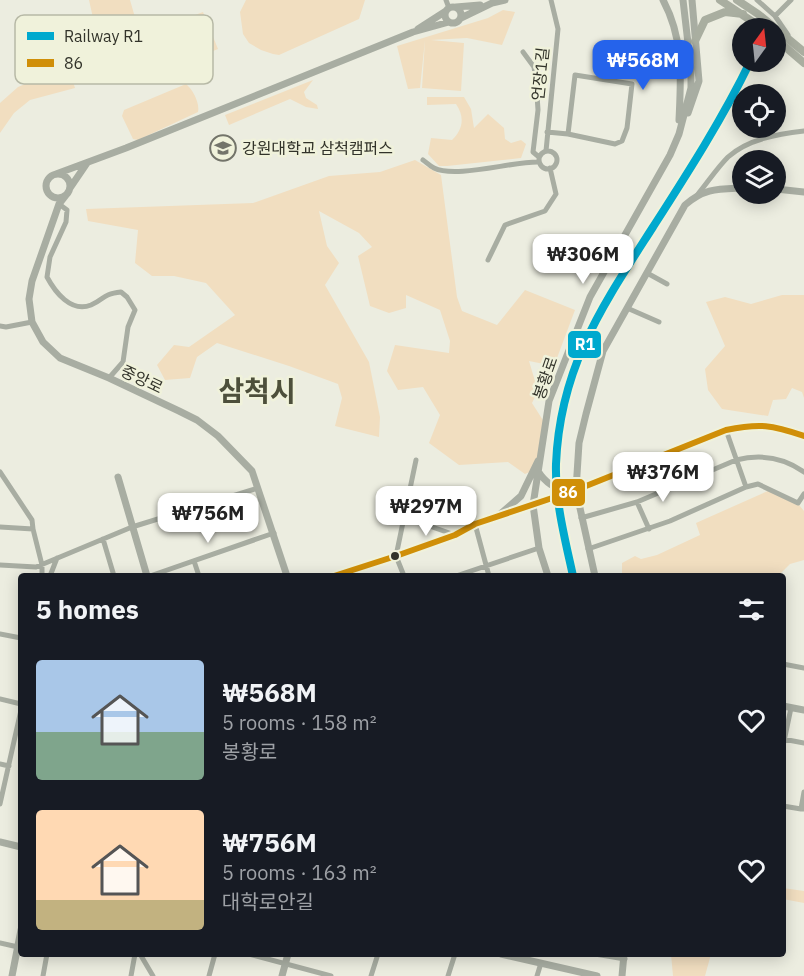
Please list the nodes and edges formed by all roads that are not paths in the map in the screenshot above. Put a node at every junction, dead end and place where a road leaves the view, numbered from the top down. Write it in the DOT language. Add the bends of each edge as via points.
graph roads {
  1 [pos="446,0"];
  2 [pos="505,0"];
  3 [pos="551,0"];
  4 [pos="658,0"];
  5 [pos="663,0"];
  6 [pos="683,0"];
  7 [pos="692,0"];
  8 [pos="720,0"];
  9 [pos="737,0"];
  10 [pos="757,0"];
  11 [pos="791,0"];
  12 [pos="492,3"];
  13 [pos="450,9"];
  14 [pos="743,14"];
  15 [pos="775,16"];
  16 [pos="460,18"];
  17 [pos="748,18"];
  18 [pos="449,22"];
  19 [pos="413,32"];
  20 [pos="676,35"];
  21 [pos="791,39"];
  22 [pos="695,41"];
  23 [pos="786,48"];
  24 [pos="523,52"];
  25 [pos="804,52"];
  26 [pos="804,63"];
  27 [pos="804,131"];
  28 [pos="547,132"];
  29 [pos="568,134"];
  30 [pos="679,134"];
  31 [pos="546,151"];
  32 [pos="539,159"];
  33 [pos="423,160"];
  34 [pos="87,163"];
  35 [pos="550,168"];
  36 [pos="56,174"];
  37 [pos="732,188"];
  38 [pos="786,190"];
  39 [pos="68,192"];
  40 [pos="804,192"];
  41 [pos="698,194"];
  42 [pos="51,196"];
  43 [pos="59,204"];
  44 [pos="488,260"];
  45 [pos="647,273"];
  46 [pos="667,284"];
  47 [pos="627,308"];
  48 [pos="32,322"];
  49 [pos="659,322"];
  50 [pos="0,326"];
  51 [pos="109,378"];
  52 [pos="726,429"];
  53 [pos="804,436"];
  54 [pos="541,456"];
  55 [pos="416,460"];
  56 [pos="736,460"];
  57 [pos="538,471"];
  58 [pos="0,472"];
  59 [pos="804,472"];
  60 [pos="118,477"];
  61 [pos="746,487"];
  62 [pos="258,488"];
  63 [pos="576,490"];
  64 [pos="568,492"];
  65 [pos="804,494"];
  66 [pos="637,502"];
  67 [pos="534,505"];
  68 [pos="404,517"];
  69 [pos="581,518"];
  70 [pos="495,519"];
  71 [pos="475,524"];
  72 [pos="132,527"];
  73 [pos="0,528"];
  74 [pos="649,529"];
  75 [pos="33,530"];
  76 [pos="274,533"];
  77 [pos="455,535"];
  78 [pos="103,539"];
  79 [pos="539,548"];
  80 [pos="588,549"];
  81 [pos="396,556"];
  82 [pos="57,558"];
  83 [pos="194,561"];
  84 [pos="0,565"];
  85 [pos="42,565"];
  86 [pos="485,566"];
  87 [pos="42,573"];
  88 [pos="51,573"];
  89 [pos="113,573"];
  90 [pos="147,573"];
  91 [pos="157,573"];
  92 [pos="198,573"];
  93 [pos="286,573"];
  94 [pos="343,573"];
  95 [pos="403,573"];
  96 [pos="465,573"];
  97 [pos="488,573"];
  98 [pos="547,573"];
  99 [pos="594,573"];
  100 [pos="0,633"];
  101 [pos="18,637"];
  102 [pos="786,665"];
  103 [pos="804,668"];
  104 [pos="0,699"];
  105 [pos="18,703"];
  106 [pos="787,707"];
  107 [pos="804,710"];
  108 [pos="18,724"];
  109 [pos="786,739"];
  110 [pos="804,743"];
  111 [pos="0,764"];
  112 [pos="9,766"];
  113 [pos="804,792"];
  114 [pos="0,804"];
  115 [pos="786,806"];
  116 [pos="802,809"];
  117 [pos="0,842"];
  118 [pos="18,846"];
  119 [pos="0,943"];
  120 [pos="18,947"];
  121 [pos="46,957"];
  122 [pos="134,957"];
  123 [pos="142,957"];
  124 [pos="214,957"];
  125 [pos="263,957"];
  126 [pos="287,957"];
  127 [pos="377,957"];
  128 [pos="454,957"];
  129 [pos="513,957"];
  130 [pos="537,957"];
  131 [pos="624,957"];
  132 [pos="286,962"];
  133 [pos="538,963"];
  134 [pos="12,976"];
  135 [pos="42,976"];
  136 [pos="131,976"];
  137 [pos="153,976"];
  138 [pos="209,976"];
  139 [pos="282,976"];
  140 [pos="331,976"];
  141 [pos="371,976"];
  142 [pos="448,976"];
  143 [pos="537,976"];
  144 [pos="597,976"];
  145 [pos="622,976"];
  1 -- 13 [label="street"];
  2 -- 12 [label="street"];
  3 -- 28 [label="street, 언장1길" via="558,29"];
  4 -- 20 [label="street"];
  5 -- 20 [label="street"];
  6 -- 30 [label="street, 봉황로" via="691,79"];
  7 -- 22 [label="street"];
  8 -- 14 [label="main road"];
  9 -- 21 [label="main road"];
  10 -- 15 [label="street"];
  11 -- 15 [label="street"];
  12 -- 13 [label="street"];
  12 -- 16 [label="street"];
  13 -- 16 [label="street" via="461,13"];
  13 -- 18 [label="street" via="446,18"];
  13 -- 19 [label="street"];
  14 -- 17 [label="main road"];
  14 -- 22 [label="main road" via="725,12 705,20"];
  15 -- 21 [label="street"];
  16 -- 18 [label="street"];
  18 -- 19 [label="street"];
  19 -- 34 [label="street"];
  20 -- 30 [label="street" via="682,64"];
  21 -- 25 [label="main road"];
  22 -- 30 [label="street" via="699,81"];
  23 -- 26 [label="main road"];
  24 -- 32 [label="street" via="534,67 538,110 533,152"];
  27 -- 41 [label="street" via="762,139 740,149"];
  28 -- 29 [label="street"];
  28 -- 31 [label="street, 언장1길"];
  29 -- 29 [label="street" via="615,144 622,141 632,84 575,75"];
  30 -- 54 [label="street, 봉황로" via="590,297 549,401"];
  31 -- 32 [label="street"];
  31 -- 35 [label="street" via="557,157"];
  32 -- 33 [label="street" via="459,171 434,168"];
  32 -- 35 [label="street" via="544,168"];
  34 -- 36 [label="street"];
  34 -- 39 [label="street, 중앙로"];
  35 -- 44 [label="street" via="556,194 545,211 505,225"];
  36 -- 39 [label="street" via="66,178"];
  36 -- 42 [label="street" via="46,185"];
  37 -- 41 [label="street"];
  38 -- 40 [label="street"];
  39 -- 42 [label="street" via="59,198"];
  39 -- 43 [label="street, 중앙로"];
  41 -- 45 [label="street" via="685,205"];
  42 -- 43 [label="street"];
  43 -- 48 [label="street, 중앙로" via="32,281"];
  43 -- 51 [label="street" via="67,210 66,222 50,257 47,277 54,290 69,303 84,306 107,294 121,292 135,310 123,362"];
  45 -- 46 [label="street"];
  45 -- 47 [label="street"];
  47 -- 49 [label="street"];
  47 -- 63 [label="street" via="603,351 579,443"];
  48 -- 50 [label="street"];
  48 -- 51 [label="street, 중앙로" via="43,342 60,358"];
  51 -- 62 [label="street, 중앙로" via="197,420 252,471"];
  52 -- 53 [label="street" via="776,426"];
  52 -- 56 [label="street"];
  52 -- 63 [label="street"];
  54 -- 57 [label="street, 봉황로"];
  54 -- 70 [label="street" via="521,496"];
  55 -- 68 [label="street"];
  56 -- 59 [label="street" via="764,457 790,463"];
  56 -- 61 [label="street"];
  56 -- 66 [label="street"];
  57 -- 64 [label="street" via="550,486"];
  57 -- 67 [label="street, 봉황로"];
  58 -- 75 [label="street" via="32,520"];
  60 -- 72 [label="street"];
  61 -- 65 [label="street" via="758,484 798,503"];
  61 -- 74 [label="street"];
  62 -- 72 [label="street"];
  62 -- 76 [label="street, 중앙로"];
  63 -- 64 [label="street"];
  63 -- 69 [label="street"];
  64 -- 67 [label="street"];
  66 -- 69 [label="street"];
  66 -- 74 [label="street"];
  67 -- 70 [label="street"];
  67 -- 79 [label="street, 봉황로"];
  68 -- 77 [label="street"];
  68 -- 81 [label="street"];
  69 -- 80 [label="street"];
  70 -- 71 [label="street"];
  71 -- 77 [label="street"];
  71 -- 86 [label="street"];
  72 -- 78 [label="street"];
  72 -- 90 [label="street"];
  73 -- 75 [label="street"];
  74 -- 80 [label="street"];
  75 -- 85 [label="street"];
  76 -- 83 [label="street"];
  76 -- 93 [label="street, 중앙로"];
  77 -- 81 [label="street"];
  78 -- 82 [label="street"];
  78 -- 89 [label="street"];
  79 -- 86 [label="street"];
  79 -- 98 [label="street, 봉황로"];
  80 -- 99 [label="street"];
  81 -- 94 [label="street"];
  81 -- 95 [label="street"];
  82 -- 85 [label="street"];
  82 -- 88 [label="street"];
  83 -- 91 [label="street"];
  83 -- 92 [label="street"];
  84 -- 85 [label="street"];
  85 -- 87 [label="street"];
  86 -- 96 [label="street"];
  86 -- 97 [label="street"];
  100 -- 101 [label="street"];
  102 -- 103 [label="street"];
  104 -- 105 [label="street"];
  106 -- 107 [label="street"];
  108 -- 112 [label="street"];
  109 -- 110 [label="street"];
  111 -- 112 [label="street"];
  112 -- 114 [label="street"];
  113 -- 116 [label="street"];
  115 -- 116 [label="street"];
  117 -- 118 [label="street"];
  119 -- 120 [label="street"];
  120 -- 134 [label="street"];
  121 -- 135 [label="street"];
  122 -- 136 [label="street"];
  123 -- 137 [label="street"];
  124 -- 138 [label="street"];
  125 -- 132 [label="street"];
  126 -- 132 [label="street"];
  127 -- 141 [label="street"];
  128 -- 142 [label="street"];
  129 -- 133 [label="street"];
  130 -- 133 [label="street"];
  131 -- 145 [label="street"];
  132 -- 139 [label="street"];
  132 -- 140 [label="street"];
  133 -- 143 [label="street"];
  133 -- 144 [label="street"];
}
